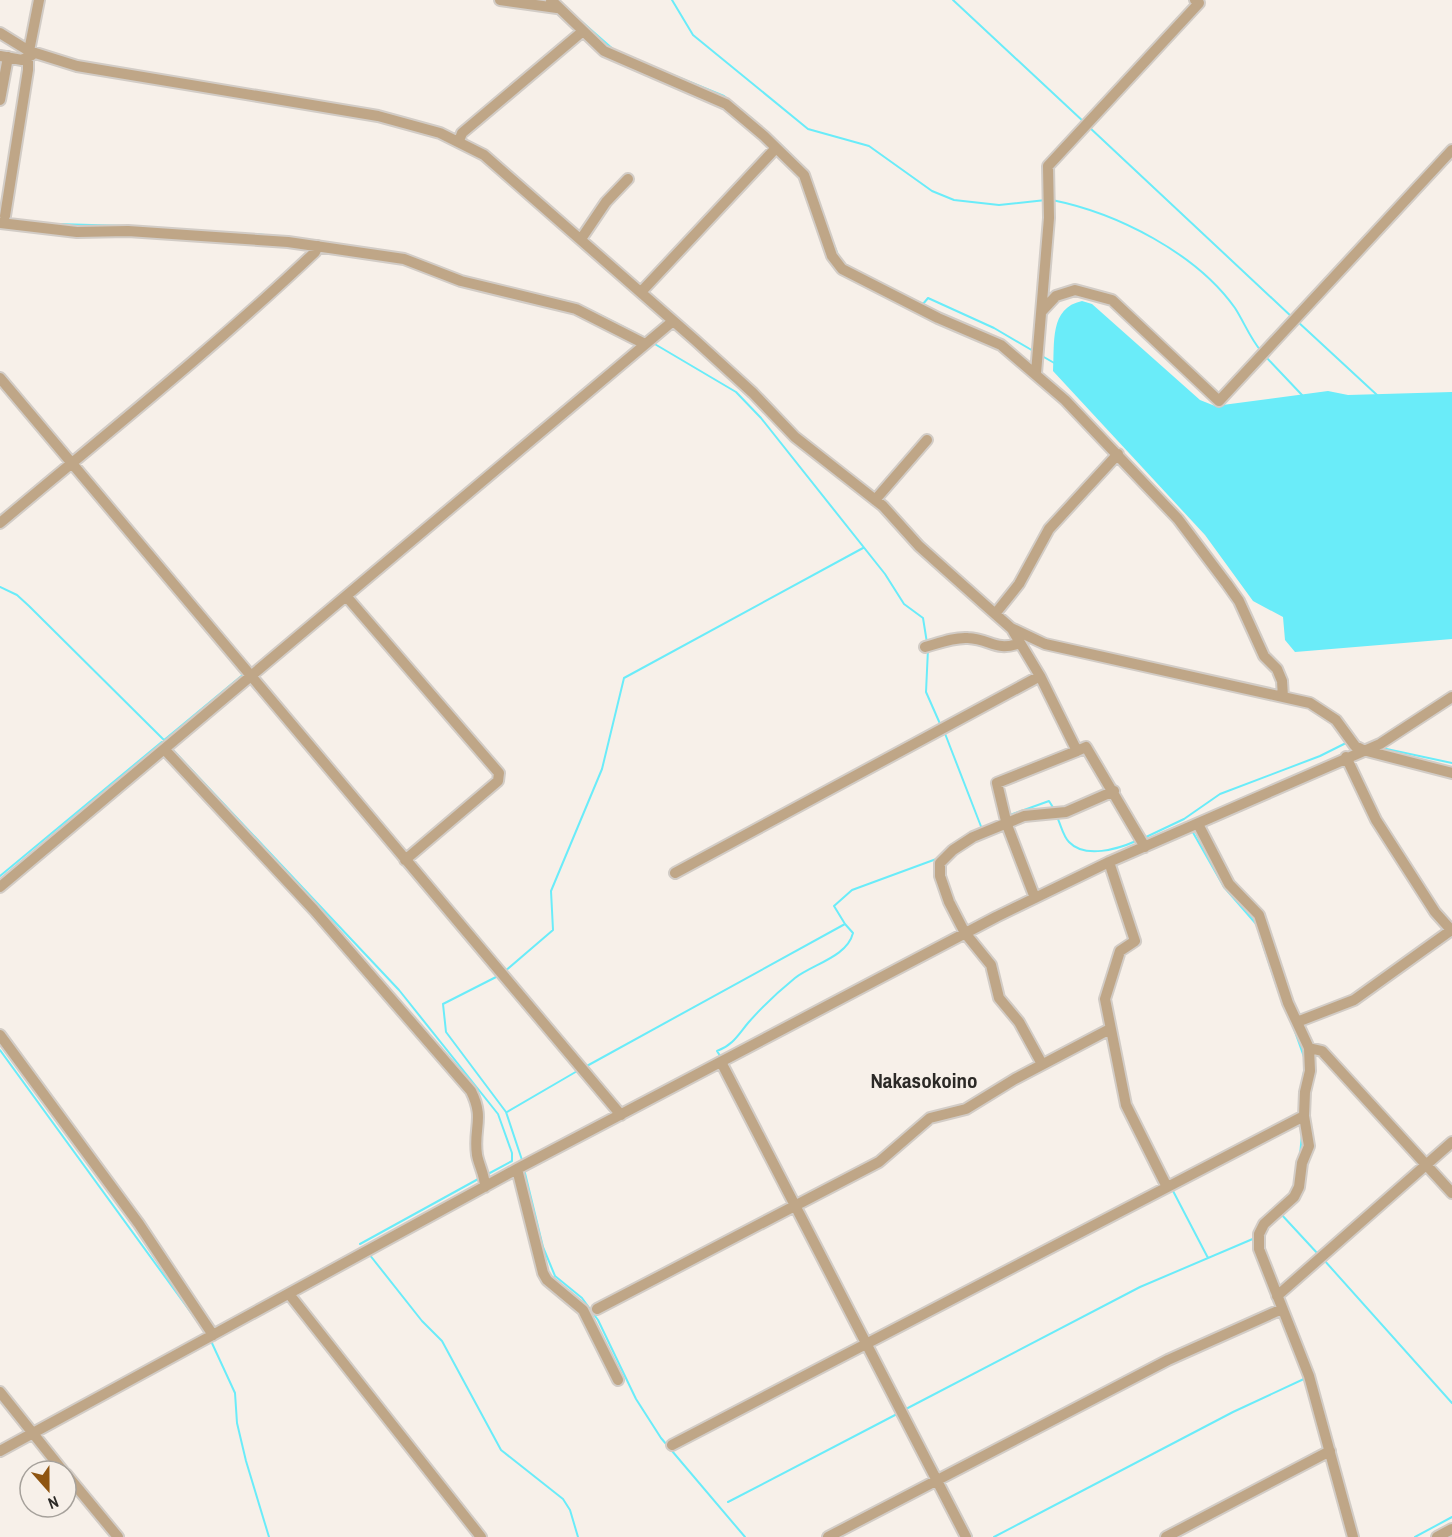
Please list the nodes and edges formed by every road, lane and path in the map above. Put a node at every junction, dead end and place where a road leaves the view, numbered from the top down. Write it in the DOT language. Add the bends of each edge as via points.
graph roads {
  1 [pos="39,0"];
  2 [pos="500,0"];
  3 [pos="1195,0"];
  4 [pos="554,4"];
  5 [pos="583,31"];
  6 [pos="0,33"];
  7 [pos="31,54"];
  8 [pos="4,57"];
  9 [pos="0,100"];
  10 [pos="459,141"];
  11 [pos="776,148"];
  12 [pos="1452,150"];
  13 [pos="628,179"];
  14 [pos="2,219"];
  15 [pos="581,239"];
  16 [pos="318,246"];
  17 [pos="641,292"];
  18 [pos="1042,311"];
  19 [pos="673,321"];
  20 [pos="644,343"];
  21 [pos="1036,373"];
  22 [pos="0,378"];
  23 [pos="927,440"];
  24 [pos="1118,454"];
  25 [pos="72,462"];
  26 [pos="875,500"];
  27 [pos="0,523"];
  28 [pos="346,596"];
  29 [pos="995,614"];
  30 [pos="1011,628"];
  31 [pos="1020,643"];
  32 [pos="925,647"];
  33 [pos="252,676"];
  34 [pos="1040,676"];
  35 [pos="1283,697"];
  36 [pos="1452,697"];
  37 [pos="165,750"];
  38 [pos="1363,750"];
  39 [pos="1077,752"];
  40 [pos="1346,757"];
  41 [pos="1452,772"];
  42 [pos="1114,791"];
  43 [pos="1198,824"];
  44 [pos="1007,825"];
  45 [pos="1145,847"];
  46 [pos="405,860"];
  47 [pos="1109,862"];
  48 [pos="675,873"];
  49 [pos="0,887"];
  50 [pos="1035,898"];
  51 [pos="1451,931"];
  52 [pos="965,933"];
  53 [pos="1297,1022"];
  54 [pos="1110,1029"];
  55 [pos="0,1035"];
  56 [pos="1309,1048"];
  57 [pos="721,1062"];
  58 [pos="1042,1064"];
  59 [pos="621,1115"];
  60 [pos="1304,1116"];
  61 [pos="1452,1142"];
  62 [pos="1427,1165"];
  63 [pos="517,1169"];
  64 [pos="485,1187"];
  65 [pos="1167,1187"];
  66 [pos="1452,1193"];
  67 [pos="795,1205"];
  68 [pos="289,1294"];
  69 [pos="1277,1296"];
  70 [pos="597,1309"];
  71 [pos="1282,1309"];
  72 [pos="213,1335"];
  73 [pos="866,1343"];
  74 [pos="618,1380"];
  75 [pos="0,1392"];
  76 [pos="32,1433"];
  77 [pos="672,1445"];
  78 [pos="0,1451"];
  79 [pos="1330,1451"];
  80 [pos="53,1459"];
  81 [pos="936,1480"];
  82 [pos="78,1489"];
  83 [pos="1452,1529"];
  84 [pos="118,1537"];
  85 [pos="481,1537"];
  86 [pos="828,1537"];
  87 [pos="966,1537"];
  88 [pos="1166,1537"];
  89 [pos="1353,1537"];
  90 [pos="1437,1537"];
  1 -- 7 [label="street"];
  2 -- 4 [label="street"];
  3 -- 18 [label="street" via="1199,3 1048,166 1049,218"];
  4 -- 5 [label="street"];
  5 -- 10 [label="street" via="462,133"];
  5 -- 11 [label="street" via="604,51 726,104"];
  6 -- 7 [label="street"];
  7 -- 8 [label="street"];
  7 -- 10 [label="street" via="77,66 387,118"];
  7 -- 14 [label="street"];
  8 -- 9 [label="street"];
  10 -- 15 [label="street" via="512,178"];
  11 -- 17 [label="street"];
  11 -- 21 [label="street" via="804,176 832,256 842,269 1001,345"];
  12 -- 18 [label="street" via="1219,401 1112,300 1075,290 1056,296"];
  13 -- 15 [label="street" via="606,202"];
  14 -- 16 [label="street" via="77,232 135,232"];
  15 -- 17 [label="street"];
  16 -- 20 [label="street" via="404,259 461,281 576,309"];
  16 -- 25 [label="street" via="224,335"];
  17 -- 19 [label="street"];
  18 -- 21 [label="street"];
  19 -- 20 [label="street"];
  19 -- 26 [label="street" via="795,437"];
  20 -- 28 [label="street"];
  21 -- 24 [label="street"];
  22 -- 25 [label="street"];
  23 -- 26 [label="street"];
  24 -- 29 [label="street" via="1049,529 1018,584"];
  24 -- 35 [label="street" via="1178,519 1239,601 1264,656 1277,669"];
  25 -- 27 [label="street"];
  25 -- 33 [label="street"];
  26 -- 29 [label="street" via="919,546"];
  28 -- 33 [label="street"];
  28 -- 46 [label="street" via="499,773 498,781"];
  29 -- 30 [label="street"];
  30 -- 31 [label="street"];
  30 -- 35 [label="street" via="1045,644"];
  31 -- 32 [label="street" via="1003,648 962,638"];
  31 -- 34 [label="street"];
  33 -- 37 [label="street"];
  33 -- 46 [label="street"];
  34 -- 39 [label="street"];
  34 -- 48 [label="street"];
  35 -- 38 [label="street" via="1323,710"];
  36 -- 38 [label="street" via="1396,736"];
  37 -- 49 [label="street"];
  37 -- 64 [label="street" via="322,919 471,1091 479,1107 477,1156"];
  38 -- 40 [label="street"];
  38 -- 41 [label="street"];
  39 -- 42 [label="street" via="1086,747"];
  39 -- 44 [label="street" via="997,783"];
  40 -- 43 [label="street"];
  40 -- 51 [label="street" via="1376,820"];
  42 -- 44 [label="street" via="1066,812 1024,816"];
  42 -- 45 [label="street"];
  43 -- 45 [label="street"];
  43 -- 53 [label="street" via="1229,884 1259,915 1272,961"];
  44 -- 50 [label="street"];
  44 -- 52 [label="street" via="973,837 940,863 949,902"];
  45 -- 47 [label="street"];
  46 -- 59 [label="street"];
  47 -- 50 [label="street"];
  47 -- 54 [label="street" via="1135,941 1120,951 1105,999"];
  50 -- 52 [label="street"];
  51 -- 53 [label="street" via="1354,1000"];
  52 -- 57 [label="street"];
  52 -- 58 [label="street" via="991,965 999,998 1019,1022"];
  53 -- 56 [label="street"];
  54 -- 58 [label="street"];
  54 -- 65 [label="street" via="1126,1105"];
  55 -- 72 [label="street" via="139,1224"];
  56 -- 60 [label="street"];
  56 -- 62 [label="street" via="1322,1051"];
  57 -- 59 [label="street"];
  57 -- 67 [label="street"];
  58 -- 67 [label="street" via="966,1109 930,1118 879,1162"];
  59 -- 63 [label="street"];
  60 -- 65 [label="street"];
  60 -- 69 [label="street" via="1309,1146 1296,1195 1270,1217 1259,1234 1259,1248"];
  61 -- 62 [label="street"];
  62 -- 66 [label="street"];
  62 -- 69 [label="street"];
  63 -- 64 [label="street"];
  63 -- 74 [label="street" via="543,1273 583,1310"];
  64 -- 68 [label="street"];
  65 -- 73 [label="street"];
  67 -- 70 [label="street"];
  67 -- 73 [label="street"];
  68 -- 72 [label="street"];
  68 -- 85 [label="street"];
  69 -- 71 [label="street"];
  71 -- 79 [label="street" via="1309,1376"];
  71 -- 81 [label="street" via="1168,1360"];
  72 -- 76 [label="street"];
  73 -- 77 [label="street"];
  73 -- 81 [label="street"];
  75 -- 76 [label="street"];
  76 -- 78 [label="street"];
  76 -- 80 [label="street"];
  79 -- 88 [label="street"];
  79 -- 89 [label="street"];
  81 -- 86 [label="street"];
  81 -- 87 [label="street"];
  82 -- 84 [label="street"];
  83 -- 90 [label="street"];
}
